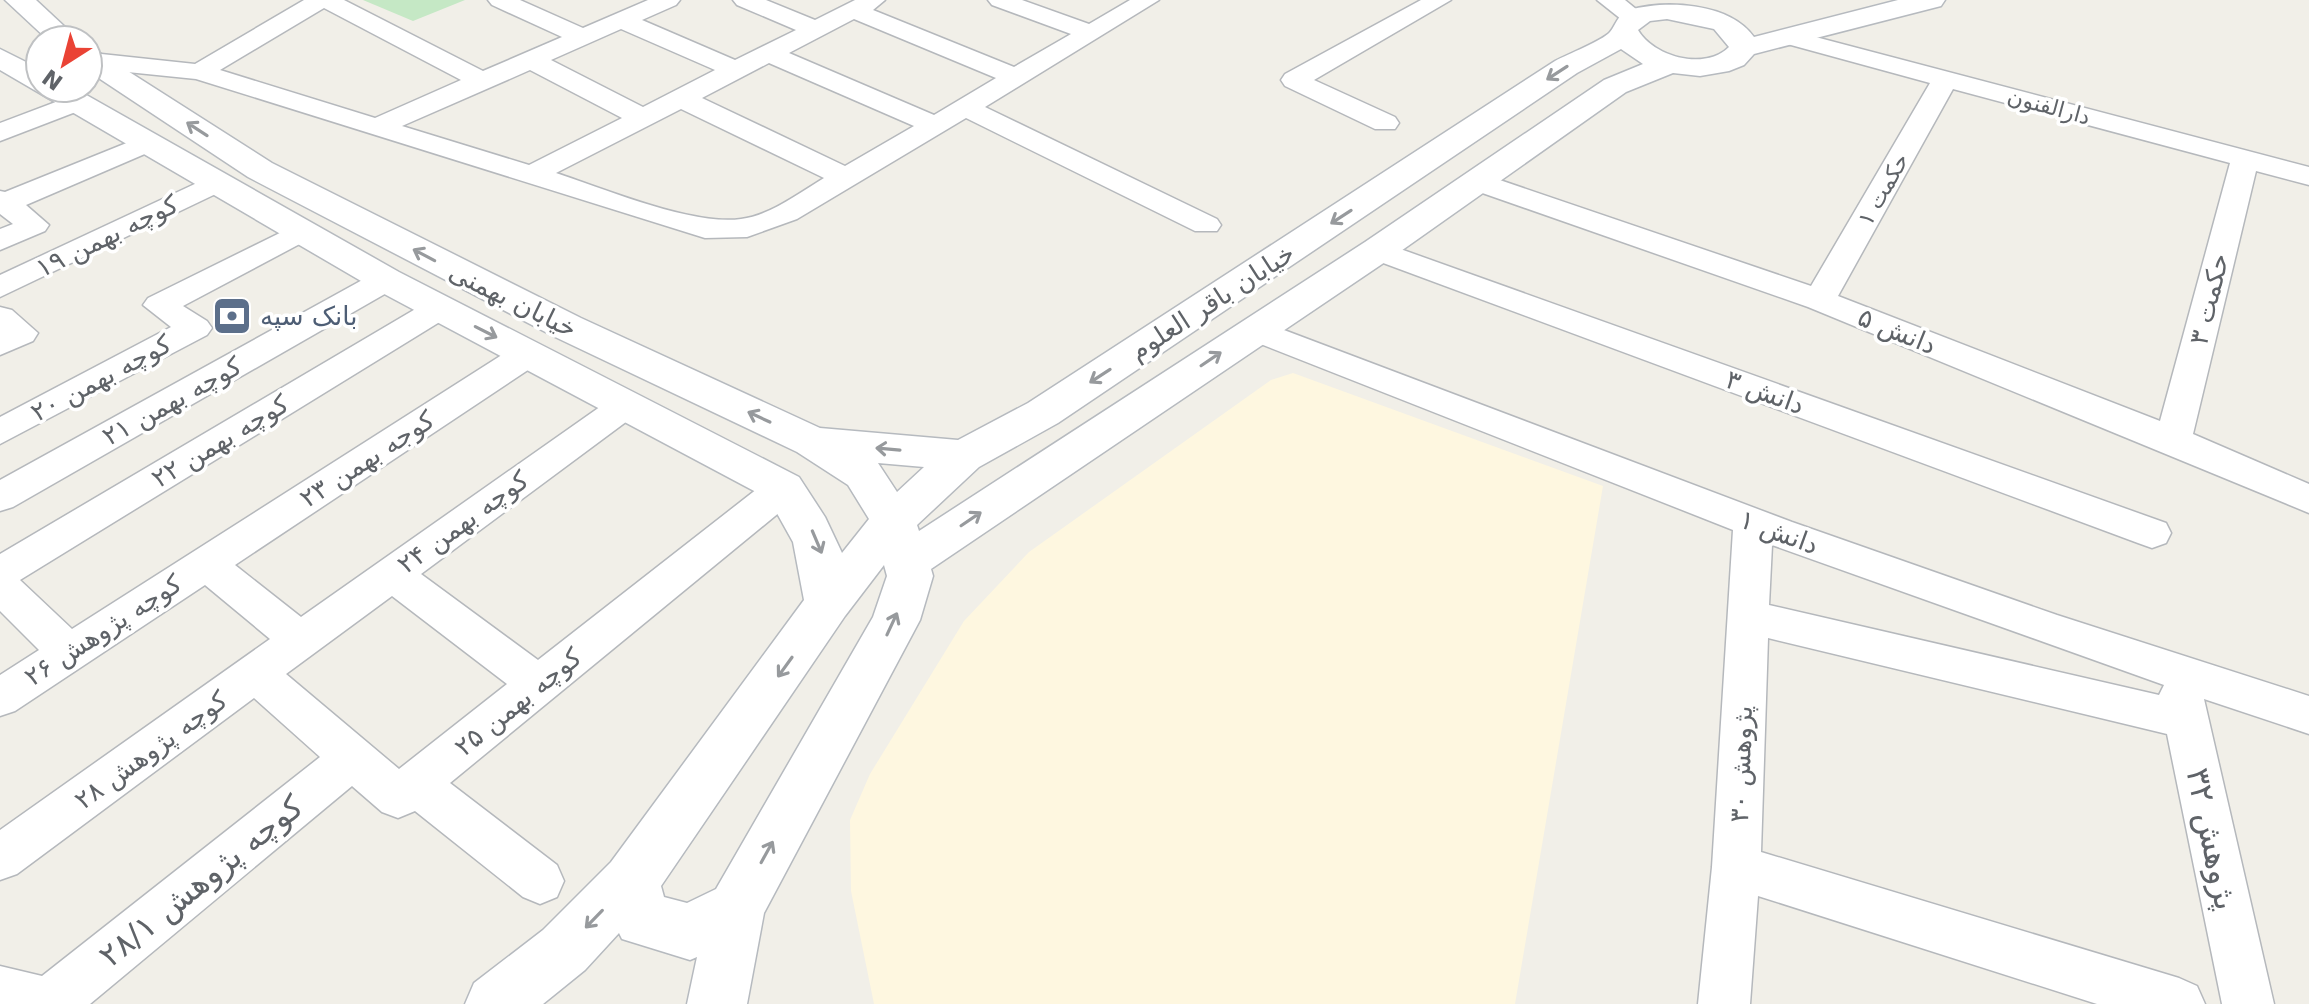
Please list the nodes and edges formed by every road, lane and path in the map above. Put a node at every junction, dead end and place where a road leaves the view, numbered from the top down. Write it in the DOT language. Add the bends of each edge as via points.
graph roads {
  1 [pos="19,0"];
  2 [pos="323,0"];
  3 [pos="500,0"];
  4 [pos="668,0"];
  5 [pos="745,0"];
  6 [pos="1000,0"];
  7 [pos="1147,0"];
  8 [pos="1439,0"];
  9 [pos="1609,0"];
  10 [pos="1931,0"];
  11 [pos="863,5"];
  12 [pos="1644,16"];
  13 [pos="623,21"];
  14 [pos="48,24"];
  15 [pos="816,29"];
  16 [pos="1090,33"];
  17 [pos="1789,37"];
  18 [pos="584,38"];
  19 [pos="1744,48"];
  20 [pos="767,53"];
  21 [pos="104,57"];
  22 [pos="533,61"];
  23 [pos="1671,63"];
  24 [pos="5,65"];
  25 [pos="104,67"];
  26 [pos="736,70"];
  27 [pos="199,72"];
  28 [pos="24,74"];
  29 [pos="1015,77"];
  30 [pos="1946,78"];
  31 [pos="484,82"];
  32 [pos="680,98"];
  33 [pos="50,104"];
  34 [pos="80,104"];
  35 [pos="965,107"];
  36 [pos="642,117"];
  37 [pos="1385,123"];
  38 [pos="935,125"];
  39 [pos="379,126"];
  40 [pos="0,133"];
  41 [pos="144,144"];
  42 [pos="2245,159"];
  43 [pos="533,174"];
  44 [pos="2309,176"];
  45 [pos="845,177"];
  46 [pos="1478,182"];
  47 [pos="214,184"];
  48 [pos="2,202"];
  49 [pos="1206,225"];
  50 [pos="300,232"];
  51 [pos="0,241"];
  52 [pos="1378,250"];
  53 [pos="386,280"];
  54 [pos="0,287"];
  55 [pos="1819,300"];
  56 [pos="440,308"];
  57 [pos="1255,330"];
  58 [pos="528,354"];
  59 [pos="91,384"];
  60 [pos="626,405"];
  61 [pos="138,420"];
  62 [pos="0,432"];
  63 [pos="2173,440"];
  64 [pos="812,442"];
  65 [pos="964,456"];
  66 [pos="784,488"];
  67 [pos="0,497"];
  68 [pos="2309,499"];
  69 [pos="1753,523"];
  70 [pos="2152,533"];
  71 [pos="900,541"];
  72 [pos="206,563"];
  73 [pos="0,573"];
  74 [pos="392,574"];
  75 [pos="0,586"];
  76 [pos="828,603"];
  77 [pos="1747,616"];
  78 [pos="301,641"];
  79 [pos="68,652"];
  80 [pos="2176,673"];
  81 [pos="256,674"];
  82 [pos="539,684"];
  83 [pos="0,698"];
  84 [pos="2309,715"];
  85 [pos="2186,720"];
  86 [pos="353,758"];
  87 [pos="416,784"];
  88 [pos="0,858"];
  89 [pos="1736,867"];
  90 [pos="540,881"];
  91 [pos="631,881"];
  92 [pos="736,908"];
  93 [pos="0,992"];
  94 [pos="49,1004"];
  95 [pos="495,1004"];
  96 [pos="717,1004"];
  97 [pos="1724,1004"];
  98 [pos="2179,1004"];
  99 [pos="2248,1004"];
  1 -- 14 [label="street, خیابان بهمنی"];
  2 -- 27 [label="street"];
  2 -- 31 [label="street"];
  3 -- 18 [label="street"];
  4 -- 13 [label="street"];
  5 -- 15 [label="street"];
  6 -- 16 [label="street"];
  7 -- 16 [label="street"];
  8 -- 37 [label="street" via="1294,80"];
  9 -- 12 [label="street"];
  10 -- 17 [label="street"];
  11 -- 15 [label="street"];
  11 -- 29 [label="street"];
  12 -- 19 [label="street" via="1721,23 1742,39"];
  12 -- 23 [label="street" via="1636,49"];
  12 -- 65 [label="street, خیابان باقر العلوم, one-way" via="1043,413"];
  13 -- 18 [label="street"];
  13 -- 26 [label="street"];
  15 -- 20 [label="street"];
  16 -- 29 [label="street"];
  17 -- 19 [label="street"];
  17 -- 30 [label="street, دارالفنون"];
  18 -- 22 [label="street"];
  19 -- 23 [label="street" via="1740,56 1720,64"];
  20 -- 26 [label="street"];
  20 -- 38 [label="street"];
  21 -- 27 [label="street"];
  22 -- 31 [label="street"];
  22 -- 36 [label="street"];
  23 -- 46 [label="street, خیابان باقر العلوم" via="1615,86"];
  24 -- 28 [label="street"];
  64 -- 25 [label="street, خیابان بهمنی, one-way" via="567,327 273,177"];
  26 -- 32 [label="street"];
  27 -- 39 [label="street"];
  29 -- 35 [label="street"];
  30 -- 42 [label="street, دارالفنون"];
  30 -- 55 [label="street, حکمت ۱"];
  31 -- 39 [label="street"];
  32 -- 36 [label="street"];
  32 -- 45 [label="street"];
  33 -- 40 [label="street"];
  34 -- 41 [label="street, خیابان بهمنی"];
  35 -- 38 [label="street"];
  35 -- 49 [label="street"];
  36 -- 43 [label="street"];
  38 -- 45 [label="street"];
  39 -- 43 [label="street"];
  41 -- 47 [label="street, خیابان بهمنی"];
  41 -- 48 [label="street"];
  42 -- 44 [label="street, دارالفنون"];
  42 -- 63 [label="street, حکمت ۳"];
  43 -- 45 [label="street" via="705,229 747,228 786,213"];
  46 -- 52 [label="street, خیابان باقر العلوم"];
  46 -- 55 [label="street, دانش ۵"];
  47 -- 50 [label="street, خیابان بهمنی"];
  47 -- 54 [label="street, کوچه بهمن ۱۹"];
  48 -- 51 [label="street" via="34,225"];
  50 -- 53 [label="street, خیابان بهمنی"];
  50 -- 59 [label="street, کوچه بهمن ۲۰" via="159,305 195,328"];
  52 -- 57 [label="street, خیابان باقر العلوم"];
  52 -- 70 [label="street, دانش ۳"];
  53 -- 56 [label="street, خیابان بهمنی"];
  53 -- 61 [label="street, کوچه بهمن ۲۱"];
  55 -- 63 [label="street, دانش ۵"];
  56 -- 58 [label="street, خیابان بهمنی, one-way"];
  56 -- 73 [label="street, کوچه بهمن ۲۲"];
  57 -- 69 [label="street, دانش ۱"];
  71 -- 57 [label="street, خیابان باقر العلوم, one-way"];
  58 -- 60 [label="street, خیابان بهمنی"];
  58 -- 72 [label="street, کوجه بهمن ۲۳"];
  59 -- 61 [label="street"];
  59 -- 62 [label="street, کوچه بهمن ۲۰"];
  60 -- 66 [label="street, خیابان بهمنی"];
  60 -- 74 [label="street, کوچه بهمن ۲۴"];
  61 -- 67 [label="street, کوچه بهمن ۲۱"];
  63 -- 68 [label="street, دانش ۵"];
  65 -- 64 [label="street, one-way"];
  64 -- 71 [label="street, خیابان بهمنی" via="863,474"];
  65 -- 71 [label="street, خیابان باقر العلوم"];
  66 -- 76 [label="street, خیابان بهمنی, one-way" via="806,518 825,562"];
  66 -- 82 [label="street, کوچه بهمن ۲۵"];
  69 -- 77 [label="street, پژوهش ۳۰"];
  69 -- 80 [label="street, دانش ۱"];
  71 -- 76 [label="street, خیابان باقر العلوم"];
  92 -- 71 [label="street, one-way" via="896,620 910,576"];
  72 -- 78 [label="street"];
  72 -- 79 [label="street, کوچه پژوهش ۲۶"];
  74 -- 78 [label="street, کوچه بهمن ۲۴"];
  74 -- 82 [label="street"];
  75 -- 79 [label="street"];
  76 -- 91 [label="street, خیابان باقر العلوم, one-way"];
  77 -- 85 [label="street"];
  77 -- 89 [label="street, پژوهش ۳۰"];
  78 -- 81 [label="street, کوچه پژوهش ۲۸"];
  79 -- 83 [label="street, کوچه پژوهش ۲۶"];
  80 -- 84 [label="street, دانش ۱"];
  80 -- 85 [label="street, پژوهش ۳۲"];
  81 -- 86 [label="street"];
  81 -- 88 [label="street, کوچه پژوهش ۲۸"];
  82 -- 87 [label="street, کوچه بهمن ۲۵"];
  85 -- 99 [label="street, پژوهش ۳۲"];
  86 -- 87 [label="street" via="398,797"];
  86 -- 94 [label="street, کوچه پژوهش ۲۸/۱"];
  87 -- 90 [label="street"];
  89 -- 97 [label="street, پژوهش ۳۰"];
  89 -- 98 [label="street"];
  91 -- 92 [label="street" via="642,919 690,932"];
  91 -- 95 [label="street, خیابان باقر العلوم, one-way" via="564,950"];
  92 -- 96 [label="street"];
  93 -- 94 [label="street"];
}
